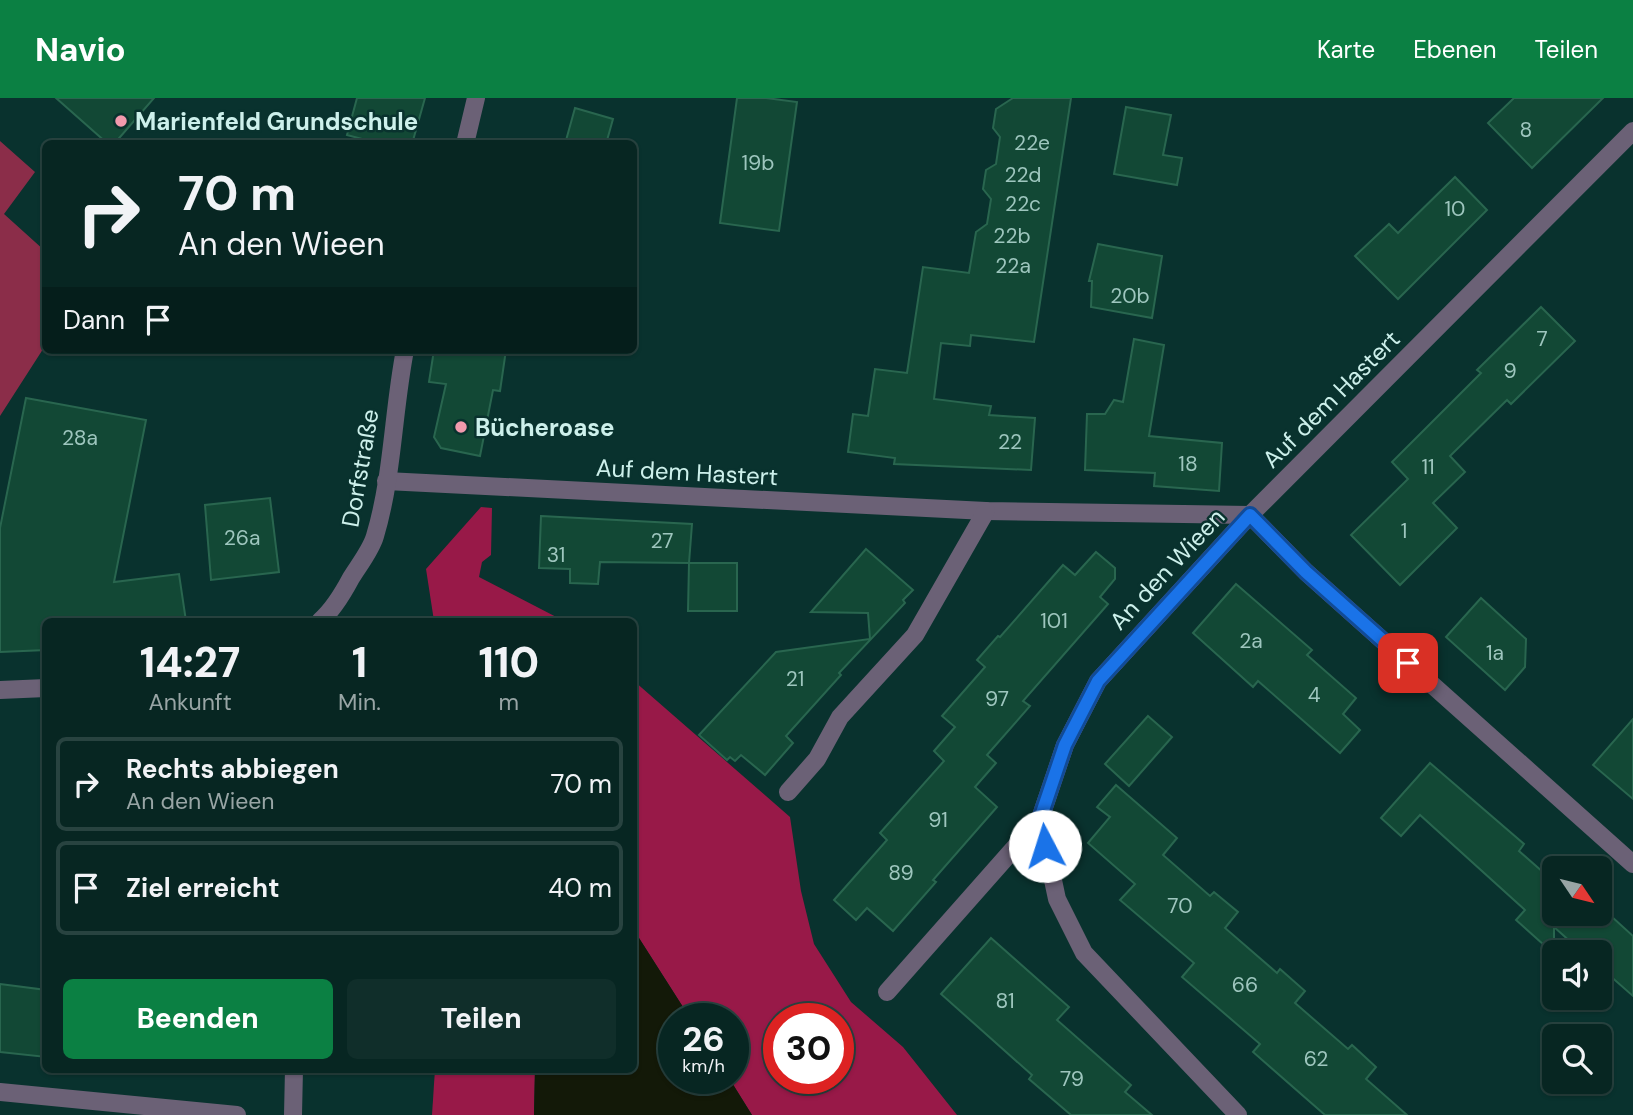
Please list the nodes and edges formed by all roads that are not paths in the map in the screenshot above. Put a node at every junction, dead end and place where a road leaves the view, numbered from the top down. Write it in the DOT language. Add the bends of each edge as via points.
graph roads {
  1 [pos="477,98"];
  2 [pos="1633,131"];
  3 [pos="466,140"];
  4 [pos="404,354"];
  5 [pos="386,481"];
  6 [pos="986,511"];
  7 [pos="1250,515"];
  8 [pos="324,618"];
  9 [pos="42,688"];
  10 [pos="0,690"];
  11 [pos="788,792"];
  12 [pos="1040,819"];
  13 [pos="1632,861"];
  14 [pos="887,992"];
  15 [pos="294,1073"];
  16 [pos="0,1092"];
  17 [pos="237,1115"];
  18 [pos="293,1115"];
  19 [pos="1238,1115"];
  1 -- 3 [label="street"];
  2 -- 7 [label="street, Auf dem Hastert"];
  4 -- 5 [label="street, Dorfstraße"];
  5 -- 6 [label="street, Auf dem Hastert"];
  5 -- 8 [label="street, Dorfstraße" via="374,538"];
  6 -- 7 [label="street, Auf dem Hastert"];
  6 -- 11 [label="street" via="915,635 840,717 817,759"];
  7 -- 12 [label="street, An den Wieen" via="1098,681 1065,745"];
  7 -- 13 [label="street, An den Wieen" via="1306,572"];
  9 -- 10 [label="street"];
  12 -- 14 [label="street, An den Wieen"];
  12 -- 19 [label="street, An den Wieen" via="1056,900 1084,953"];
  15 -- 18 [label="street"];
  16 -- 17 [label="street"];
}
